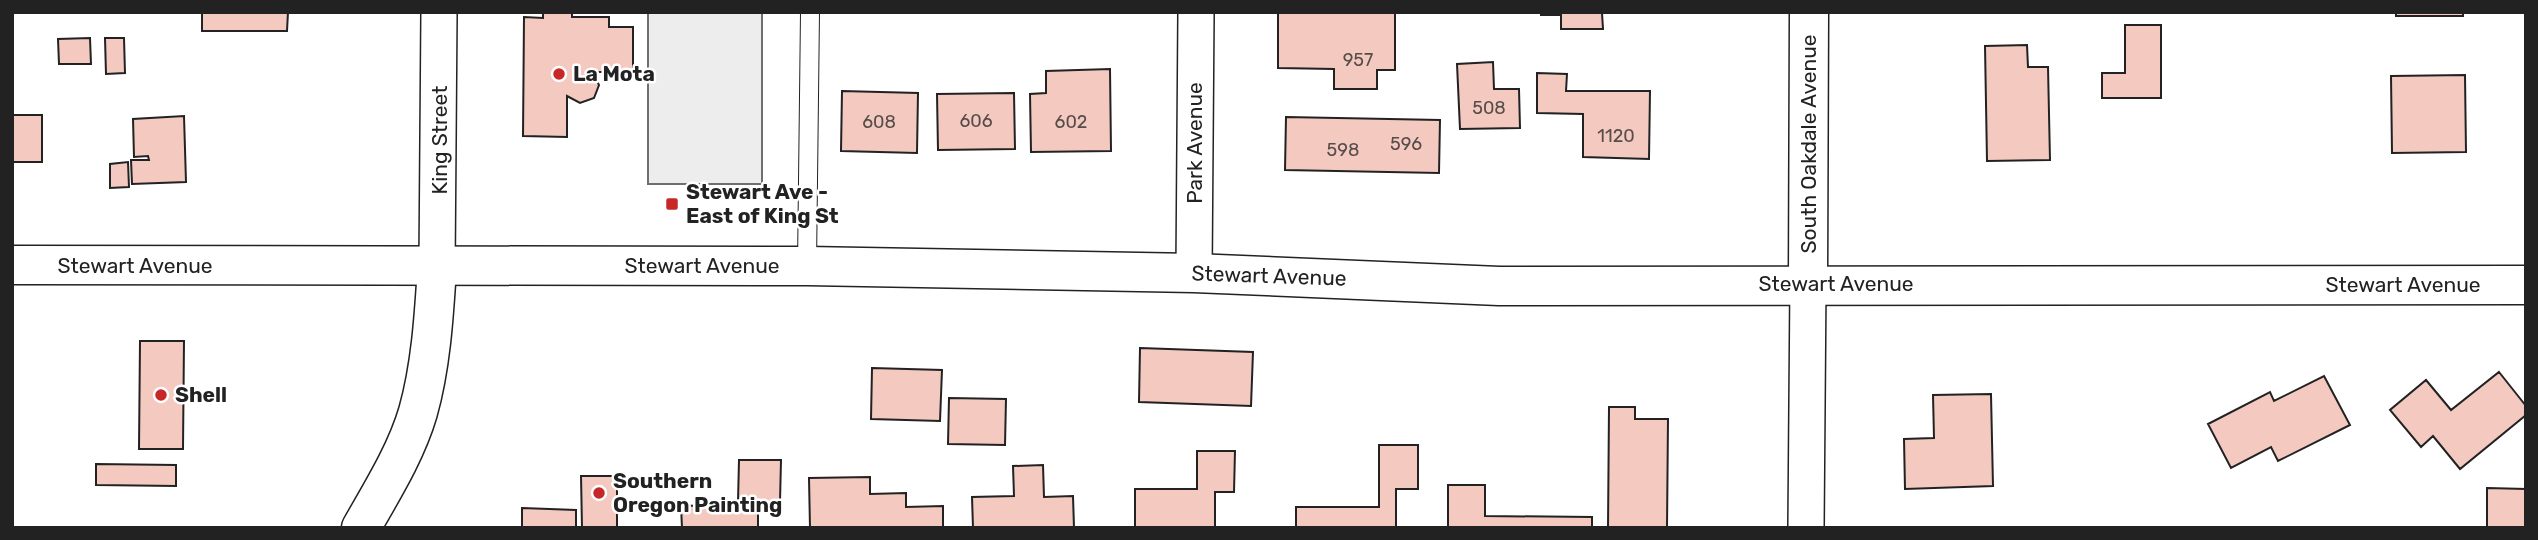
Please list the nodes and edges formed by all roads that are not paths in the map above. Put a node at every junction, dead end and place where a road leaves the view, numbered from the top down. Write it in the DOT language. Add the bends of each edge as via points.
graph roads {
  1 [pos="439,12"];
  2 [pos="810,12"];
  3 [pos="1196,12"];
  4 [pos="1809,12"];
  5 [pos="12,265"];
  6 [pos="807,266"];
  7 [pos="437,268"];
  8 [pos="1194,273"];
  9 [pos="1808,283"];
  10 [pos="2526,285"];
  11 [pos="361,528"];
  12 [pos="1806,528"];
  1 -- 7 [label="street, King Street"];
  2 -- 6 [label="lane"];
  3 -- 8 [label="street, Park Avenue"];
  4 -- 9 [label="main road, South Oakdale Avenue"];
  5 -- 7 [label="main road, Stewart Avenue"];
  6 -- 7 [label="main road, Stewart Avenue"];
  6 -- 8 [label="main road, Stewart Avenue"];
  7 -- 11 [label="main road" via="433,331 418,412 389,480"];
  8 -- 9 [label="main road, Stewart Avenue" via="1499,286"];
  9 -- 10 [label="main road, Stewart Avenue"];
  9 -- 12 [label="street, South Oakdale Avenue"];
}
